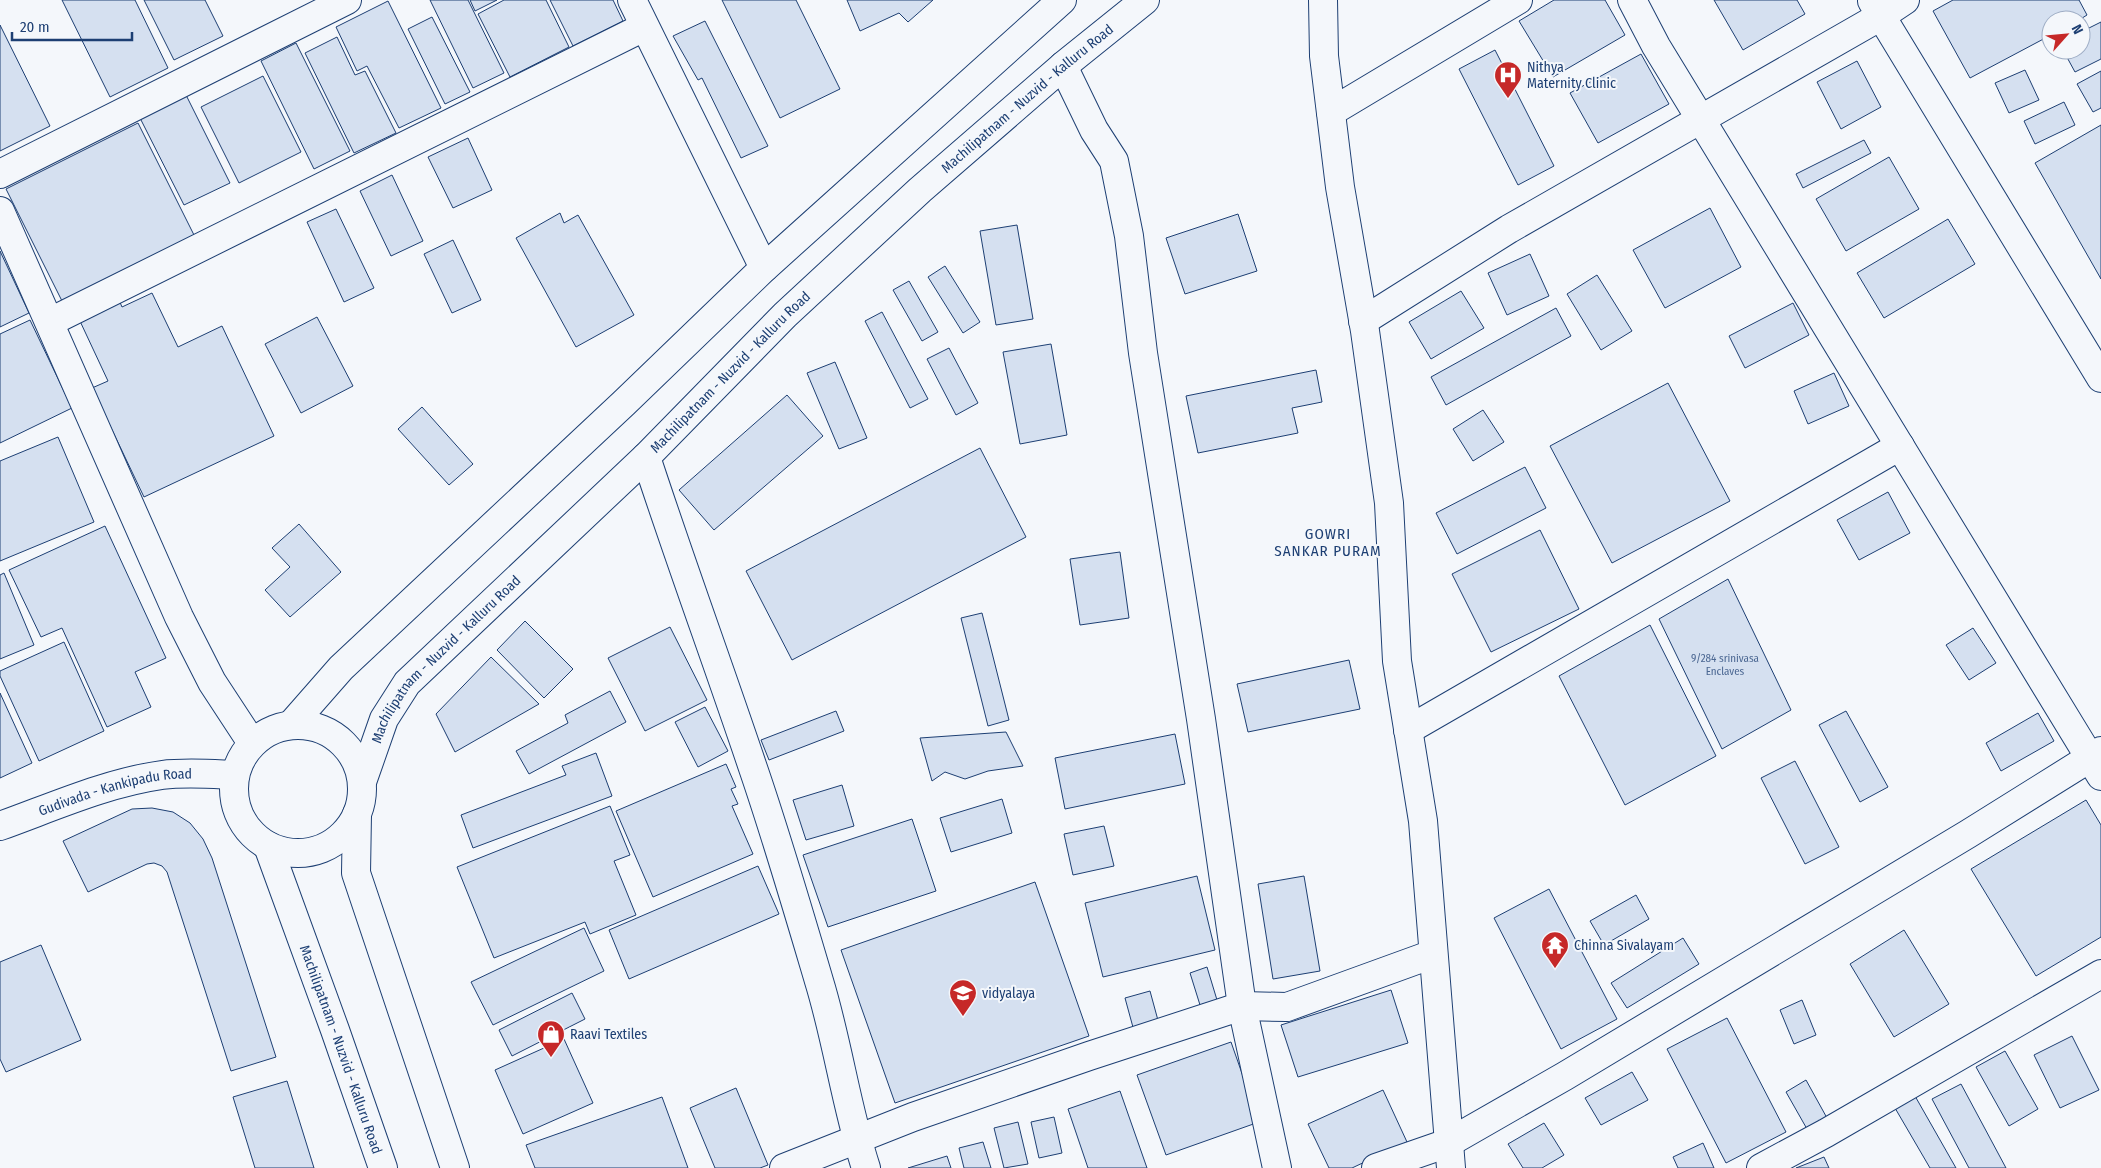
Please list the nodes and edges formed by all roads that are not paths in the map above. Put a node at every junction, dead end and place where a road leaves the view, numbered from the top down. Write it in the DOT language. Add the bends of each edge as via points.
graph roads {
  1 [pos="347,0"];
  2 [pos="632,0"];
  3 [pos="1062,0"];
  4 [pos="1145,0"];
  5 [pos="1323,0"];
  6 [pos="1518,0"];
  7 [pos="1632,0"];
  8 [pos="1905,0"];
  9 [pos="1876,8"];
  10 [pos="644,26"];
  11 [pos="1063,66"];
  12 [pos="1331,112"];
  13 [pos="1701,119"];
  14 [pos="0,174"];
  15 [pos="0,211"];
  16 [pos="764,268"];
  17 [pos="1363,321"];
  18 [pos="50,322"];
  19 [pos="2101,378"];
  20 [pos="1900,446"];
  21 [pos="646,457"];
  22 [pos="291,725"];
  23 [pos="1408,730"];
  24 [pos="252,743"];
  25 [pos="2098,762"];
  26 [pos="235,775"];
  27 [pos="362,782"];
  28 [pos="357,814"];
  29 [pos="0,826"];
  30 [pos="268,846"];
  31 [pos="1433,954"];
  32 [pos="2101,974"];
  33 [pos="1242,1006"];
  34 [pos="856,1138"];
  35 [pos="1450,1156"];
  36 [pos="383,1168"];
  37 [pos="455,1168"];
  38 [pos="784,1168"];
  39 [pos="866,1168"];
  40 [pos="1277,1168"];
  41 [pos="1376,1168"];
  42 [pos="1761,1168"];
  1 -- 14 [label="main road"];
  2 -- 10 [label="main road"];
  3 -- 16 [label="main road"];
  4 -- 11 [label="main road, Machilipatnam - Nuzvid - Kalluru Road"];
  5 -- 12 [label="main road" via="1324,56"];
  6 -- 12 [label="main road"];
  7 -- 13 [label="main road"];
  8 -- 9 [label="main road"];
  9 -- 13 [label="main road"];
  9 -- 19 [label="main road"];
  10 -- 16 [label="main road"];
  10 -- 18 [label="main road"];
  11 -- 21 [label="main road, Machilipatnam - Nuzvid - Kalluru Road" via="920,190 792,308"];
  11 -- 33 [label="main road" via="1094,130 1114,161 1120,190"];
  12 -- 17 [label="main road"];
  13 -- 17 [label="main road" via="1509,229"];
  13 -- 20 [label="main road"];
  15 -- 18 [label="main road"];
  16 -- 22 [label="main road" via="624,404 341,668"];
  17 -- 23 [label="main road" via="1390,503 1397,660"];
  18 -- 24 [label="main road" via="179,617 212,682"];
  20 -- 23 [label="main road"];
  20 -- 25 [label="main road"];
  21 -- 27 [label="main road, Machilipatnam - Nuzvid - Kalluru Road" via="407,683 384,719"];
  21 -- 34 [label="main road" via="754,769 829,1013"];
  22 -- 24 [label="main road" via="270,730"];
  22 -- 27 [label="main road" via="311,726 330,732 357,762"];
  23 -- 31 [label="main road" via="1423,821"];
  24 -- 26 [label="main road"];
  25 -- 35 [label="main road" via="1565,1076"];
  26 -- 29 [label="main road, Gudivada - Kankipadu Road" via="162,775 95,791"];
  26 -- 30 [label="main road" via="234,796 240,816 252,833"];
  27 -- 28 [label="main road"];
  28 -- 30 [label="main road" via="346,832 329,846 309,853 288,853"];
  28 -- 37 [label="main road" via="356,873"];
  30 -- 36 [label="main road, Machilipatnam - Nuzvid - Kalluru Road"];
  31 -- 33 [label="main road" via="1287,1007"];
  31 -- 35 [label="main road"];
  32 -- 42 [label="main road"];
  33 -- 34 [label="main road"];
  33 -- 40 [label="main road"];
  34 -- 38 [label="main road"];
  34 -- 39 [label="main road"];
  35 -- 41 [label="main road"];
}
